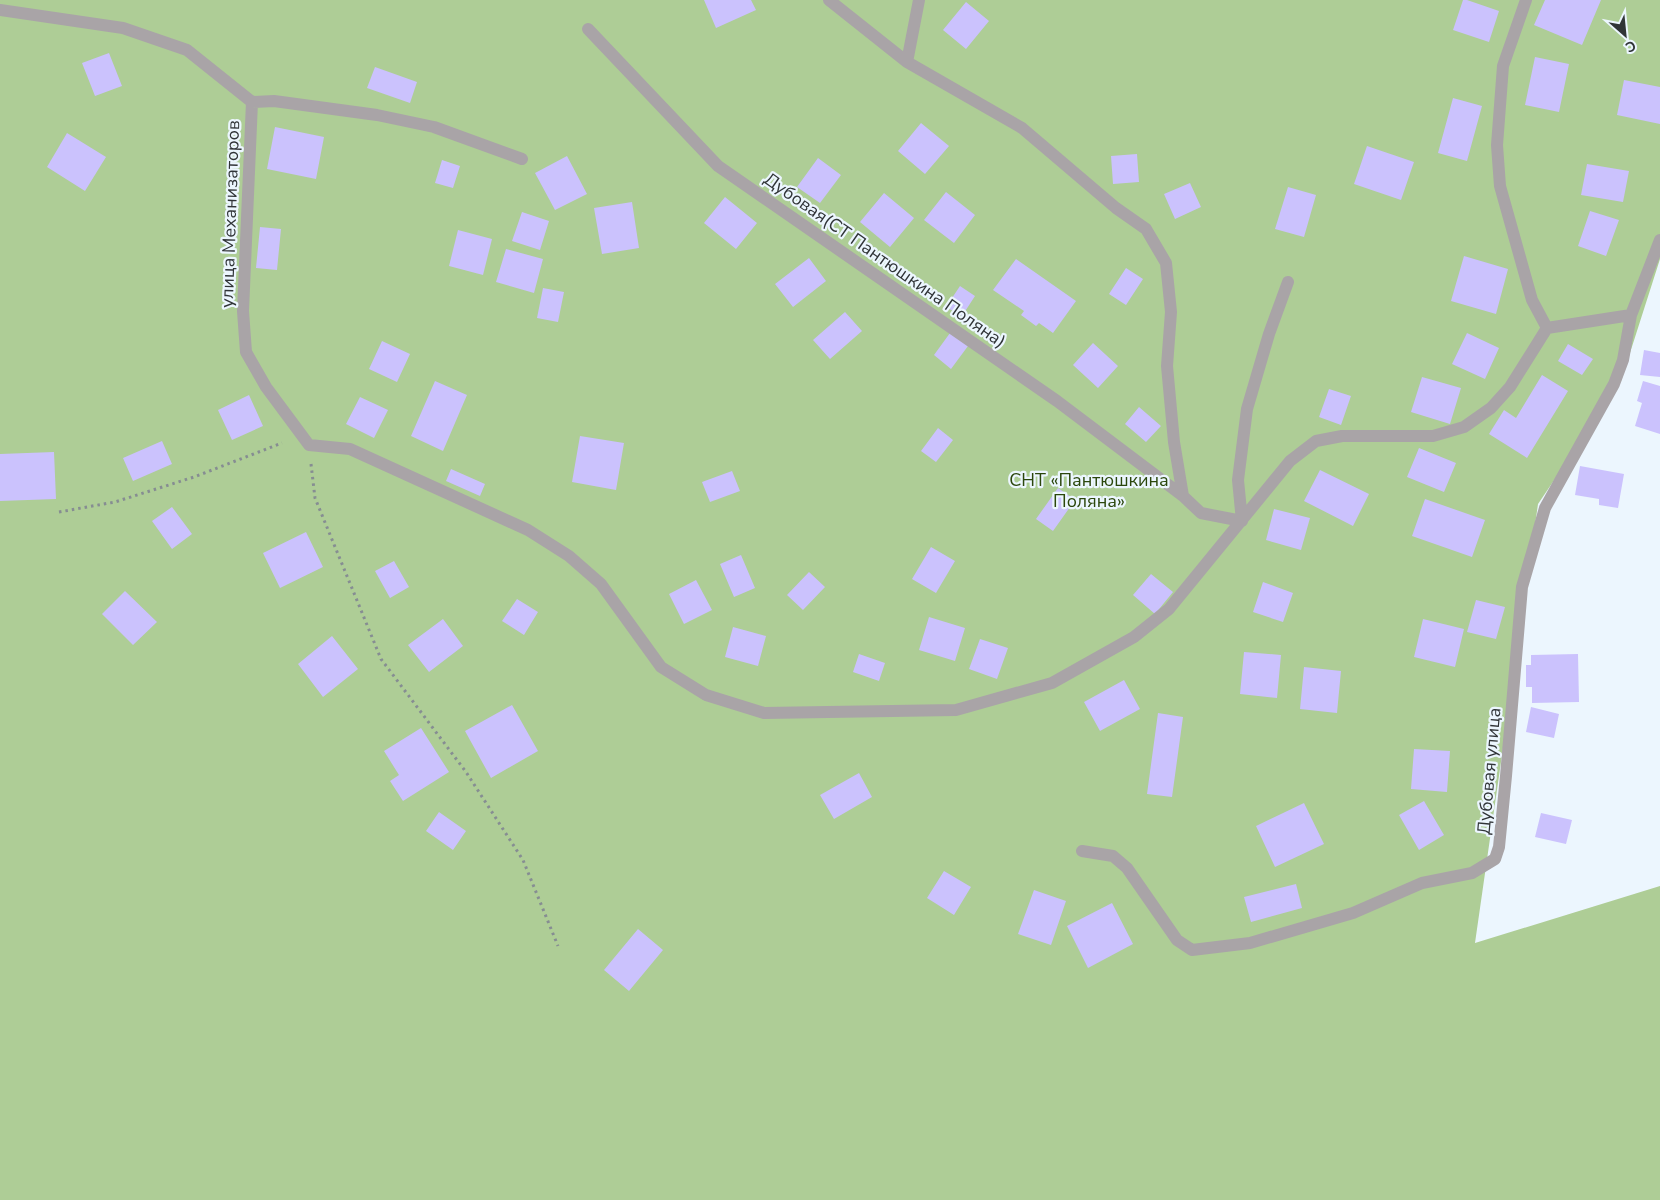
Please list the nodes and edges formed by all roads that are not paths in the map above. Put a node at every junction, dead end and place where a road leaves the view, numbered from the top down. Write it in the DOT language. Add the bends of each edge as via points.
graph roads {
  1 [pos="829,0"];
  2 [pos="919,0"];
  3 [pos="1526,0"];
  4 [pos="0,10"];
  5 [pos="588,29"];
  6 [pos="907,62"];
  7 [pos="252,102"];
  8 [pos="522,159"];
  9 [pos="1660,240"];
  10 [pos="1288,282"];
  11 [pos="1631,315"];
  12 [pos="1547,328"];
  13 [pos="1183,496"];
  14 [pos="1242,521"];
  15 [pos="1082,851"];
  1 -- 6 [label="street"];
  2 -- 6 [label="street"];
  3 -- 12 [label="street" via="1503,66 1497,145 1500,186 1532,300"];
  4 -- 7 [label="street, улица Механизаторов" via="124,28 187,50"];
  5 -- 13 [label="street, Дубовая(СТ Пантюшкина Поляна)" via="718,166 1057,401"];
  6 -- 13 [label="street" via="1022,128 1116,208 1146,229 1166,262 1171,312 1167,366"];
  7 -- 8 [label="street" via="274,101 377,115 434,127"];
  7 -- 14 [label="street, улица Механизаторов" via="243,311 246,352 266,387 309,445 350,449 528,530 569,556 601,584 661,667 706,695 764,713 956,710 1052,683 1134,637 1169,609"];
  9 -- 11 [label="street, Дубовая улица"];
  10 -- 14 [label="street" via="1269,334 1248,409 1238,480"];
  11 -- 12 [label="street"];
  11 -- 15 [label="street, Дубовая улица" via="1623,360 1614,384 1545,508 1522,587 1496,858 1472,873 1422,883 1353,913 1250,943 1192,950 1177,940 1127,868 1114,856"];
  12 -- 14 [label="street" via="1510,387 1491,408 1464,427 1433,436 1342,436 1316,441 1290,461"];
  13 -- 14 [label="street, Дубовая(СТ Пантюшкина Поляна)" via="1201,513"];
}
